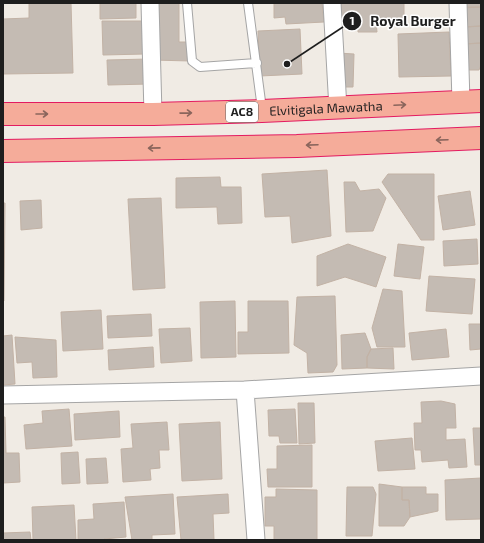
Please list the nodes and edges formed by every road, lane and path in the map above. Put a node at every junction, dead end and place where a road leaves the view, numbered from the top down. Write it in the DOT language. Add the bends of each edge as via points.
graph roads {
  1 [pos="150,3"];
  2 [pos="187,3"];
  3 [pos="248,3"];
  4 [pos="332,3"];
  5 [pos="458,3"];
  6 [pos="257,64"];
  7 [pos="471,101"];
  8 [pos="338,109"];
  9 [pos="262,111"];
  10 [pos="3,114"];
  11 [pos="153,114"];
  12 [pos="481,138"];
  13 [pos="3,151"];
  14 [pos="481,376"];
  15 [pos="246,390"];
  16 [pos="3,395"];
  17 [pos="256,540"];
  1 -- 11 [label="street"];
  2 -- 6 [label="lane" via="192,61 196,65 200,67"];
  3 -- 6 [label="lane"];
  4 -- 8 [label="street"];
  5 -- 7 [label="street"];
  6 -- 9 [label="lane"];
  8 -- 7 [label="highway, Elvitigala Mawatha / AC8, one-way"];
  8 -- 9 [label="highway, Elvitigala Mawatha / AC8"];
  11 -- 9 [label="highway, Elvitigala Mawatha / AC8, one-way"];
  10 -- 11 [label="highway, Elvitigala Mawatha / AC8, one-way"];
  12 -- 13 [label="highway, one-way" via="297,146"];
  14 -- 15 [label="street"];
  15 -- 16 [label="street"];
  15 -- 17 [label="street"];
}
